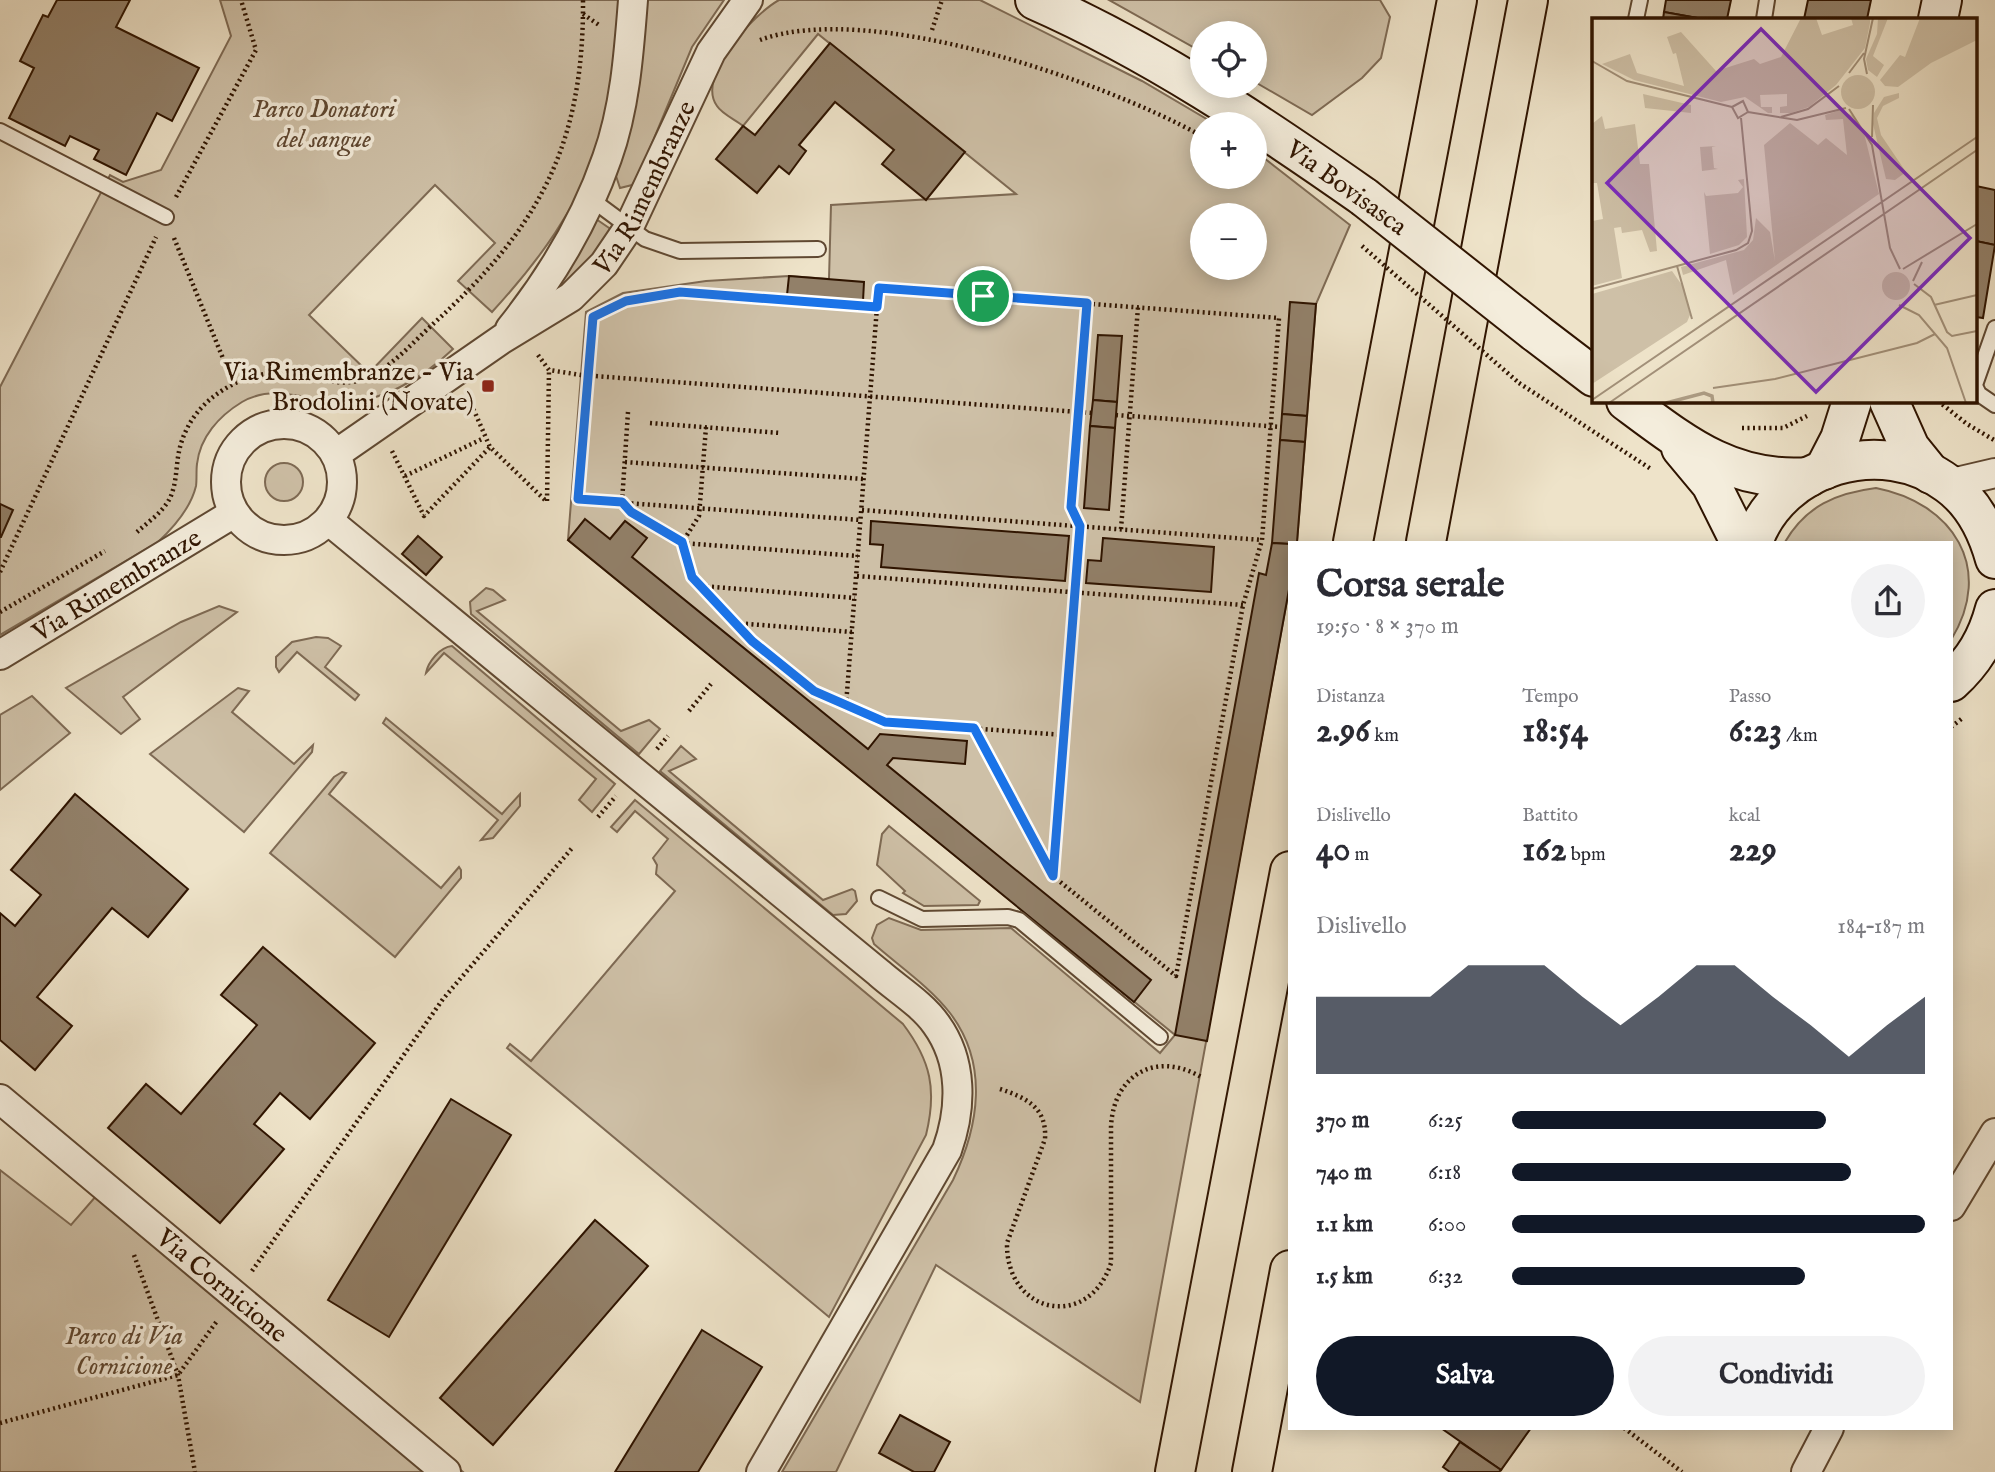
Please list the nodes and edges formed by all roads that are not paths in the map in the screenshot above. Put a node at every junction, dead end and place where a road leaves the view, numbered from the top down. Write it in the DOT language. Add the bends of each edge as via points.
graph roads {
  1 [pos="633,0"];
  2 [pos="748,0"];
  3 [pos="1035,0"];
  4 [pos="1457,0"];
  5 [pos="1528,0"];
  6 [pos="1640,0"];
  7 [pos="1767,0"];
  8 [pos="1942,0"];
  9 [pos="1071,10"];
  10 [pos="1636,18"];
  11 [pos="1764,18"];
  12 [pos="1938,18"];
  13 [pos="0,131"];
  14 [pos="591,198"];
  15 [pos="166,217"];
  16 [pos="629,227"];
  17 [pos="818,249"];
  18 [pos="1995,328"];
  19 [pos="502,339"];
  20 [pos="1592,375"];
  21 [pos="1978,376"];
  22 [pos="1978,392"];
  23 [pos="1627,402"];
  24 [pos="1852,402"];
  25 [pos="1889,402"];
  26 [pos="1995,405"];
  27 [pos="1663,428"];
  28 [pos="335,454"];
  29 [pos="1817,473"];
  30 [pos="1995,473"];
  31 [pos="1939,479"];
  32 [pos="234,513"];
  33 [pos="329,521"];
  34 [pos="1353,541"];
  35 [pos="1426,541"];
  36 [pos="1740,541"];
  37 [pos="1754,541"];
  38 [pos="1993,546"];
  39 [pos="1995,609"];
  40 [pos="0,655"];
  41 [pos="1974,661"];
  42 [pos="1288,882"];
  43 [pos="879,898"];
  44 [pos="1160,1037"];
  45 [pos="0,1099"];
  46 [pos="1995,1132"];
  47 [pos="1953,1203"];
  48 [pos="1288,1281"];
  49 [pos="1828,1430"];
  50 [pos="446,1472"];
  51 [pos="761,1472"];
  52 [pos="1175,1472"];
  53 [pos="1252,1472"];
  54 [pos="1806,1472"];
  1 -- 14 [label="street, Via Rimembranze" via="622,93 608,156"];
  2 -- 16 [label="street, Via Rimembranze" via="710,52"];
  3 -- 9 [label="street, Via Bovisasca"];
  4 -- 34 [label="highway"];
  5 -- 35 [label="highway"];
  6 -- 10 [label="lane"];
  7 -- 11 [label="lane"];
  8 -- 12 [label="street"];
  9 -- 20 [label="street, Via Bovisasca, bridge" via="1267,129 1364,197"];
  13 -- 15 [label="lane"];
  14 -- 16 [label="lane"];
  14 -- 19 [label="street, Via Rimembranze" via="546,278"];
  16 -- 17 [label="lane" via="645,239 680,251"];
  16 -- 19 [label="street, Via Rimembranze" via="604,264 571,297"];
  18 -- 21 [label="lane"];
  19 -- 28 [label="street, Via Rimembranze"];
  22 -- 26 [label="lane"];
  23 -- 27 [label="street"];
  24 -- 29 [label="street" via="1840,439"];
  25 -- 31 [label="street" via="1910,448"];
  27 -- 29 [label="street" via="1735,469 1760,477"];
  27 -- 36 [label="street" via="1711,484"];
  28 -- 32 [label="street" via="307,428 277,424 261,428 246,437 228,464 225,481"];
  28 -- 33 [label="street" via="342,490"];
  29 -- 31 [label="street" via="1837,464 1877,459 1914,466"];
  29 -- 37 [label="street" via="1801,480 1771,508"];
  30 -- 31 [label="street"];
  31 -- 38 [label="street" via="1975,511"];
  32 -- 33 [label="street" via="253,532 278,540 304,537"];
  32 -- 40 [label="street, Via Rimembranze"];
  33 -- 51 [label="street" via="879,972 935,1023 950,1049 958,1096 947,1150"];
  39 -- 41 [label="street"];
  42 -- 52 [label="highway"];
  43 -- 44 [label="lane" via="922,919 1019,920"];
  45 -- 50 [label="street, Via Cornicione"];
  46 -- 47 [label="street"];
  48 -- 53 [label="highway"];
  49 -- 54 [label="street"];
}
